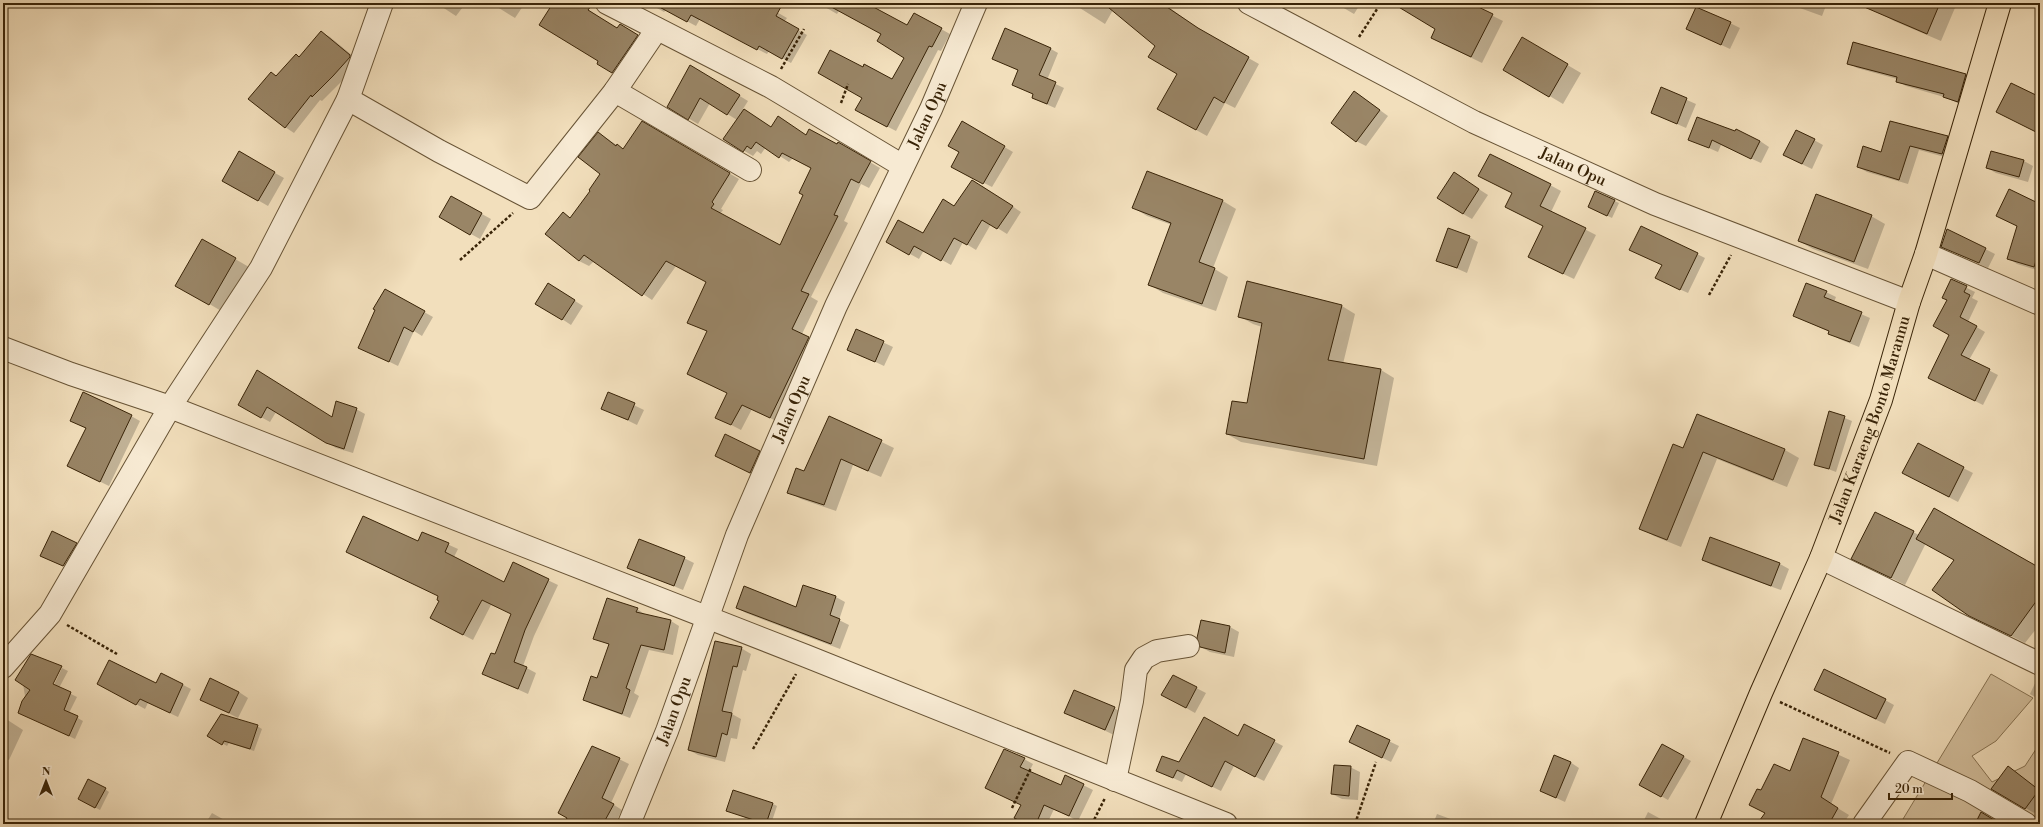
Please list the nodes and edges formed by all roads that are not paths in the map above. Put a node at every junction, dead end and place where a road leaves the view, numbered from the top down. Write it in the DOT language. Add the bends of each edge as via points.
graph roads {
  1 [pos="382,3"];
  2 [pos="607,3"];
  3 [pos="976,3"];
  4 [pos="1249,3"];
  5 [pos="2000,3"];
  6 [pos="657,29"];
  7 [pos="615,91"];
  8 [pos="348,99"];
  9 [pos="903,166"];
  10 [pos="750,170"];
  11 [pos="1926,254"];
  12 [pos="1909,302"];
  13 [pos="2040,304"];
  14 [pos="3,348"];
  15 [pos="170,407"];
  16 [pos="1821,558"];
  17 [pos="706,618"];
  18 [pos="1188,646"];
  19 [pos="2040,664"];
  20 [pos="3,667"];
  21 [pos="1115,780"];
  22 [pos="629,824"];
  23 [pos="1226,824"];
  24 [pos="1708,824"];
  25 [pos="1864,824"];
  26 [pos="2026,824"];
  1 -- 8 [label="street"];
  2 -- 6 [label="street"];
  3 -- 9 [label="street, Jalan Opu" via="931,109"];
  4 -- 12 [label="street, Jalan Opu" via="1474,122 1656,204"];
  5 -- 11 [label="main road, Jalan Karaeng Bonto Marannu"];
  6 -- 7 [label="street"];
  6 -- 9 [label="street" via="771,87"];
  7 -- 8 [label="street" via="530,198 439,151"];
  7 -- 10 [label="street"];
  8 -- 15 [label="street" via="261,268"];
  9 -- 17 [label="street, Jalan Opu" via="836,306 786,419 736,536"];
  11 -- 12 [label="main road, Jalan Karaeng Bonto Marannu"];
  11 -- 13 [label="street"];
  12 -- 16 [label="main road, Jalan Karaeng Bonto Marannu" via="1885,386"];
  14 -- 15 [label="street"];
  15 -- 17 [label="street"];
  15 -- 20 [label="street" via="50,614"];
  16 -- 19 [label="street"];
  16 -- 24 [label="main road, Jalan Karaeng Bonto Marannu" via="1761,693"];
  17 -- 21 [label="street"];
  17 -- 22 [label="street, Jalan Opu" via="667,730"];
  18 -- 21 [label="street" via="1156,652 1144,658 1136,670"];
  21 -- 23 [label="street"];
  25 -- 26 [label="street" via="1908,762 1970,791"];
}
